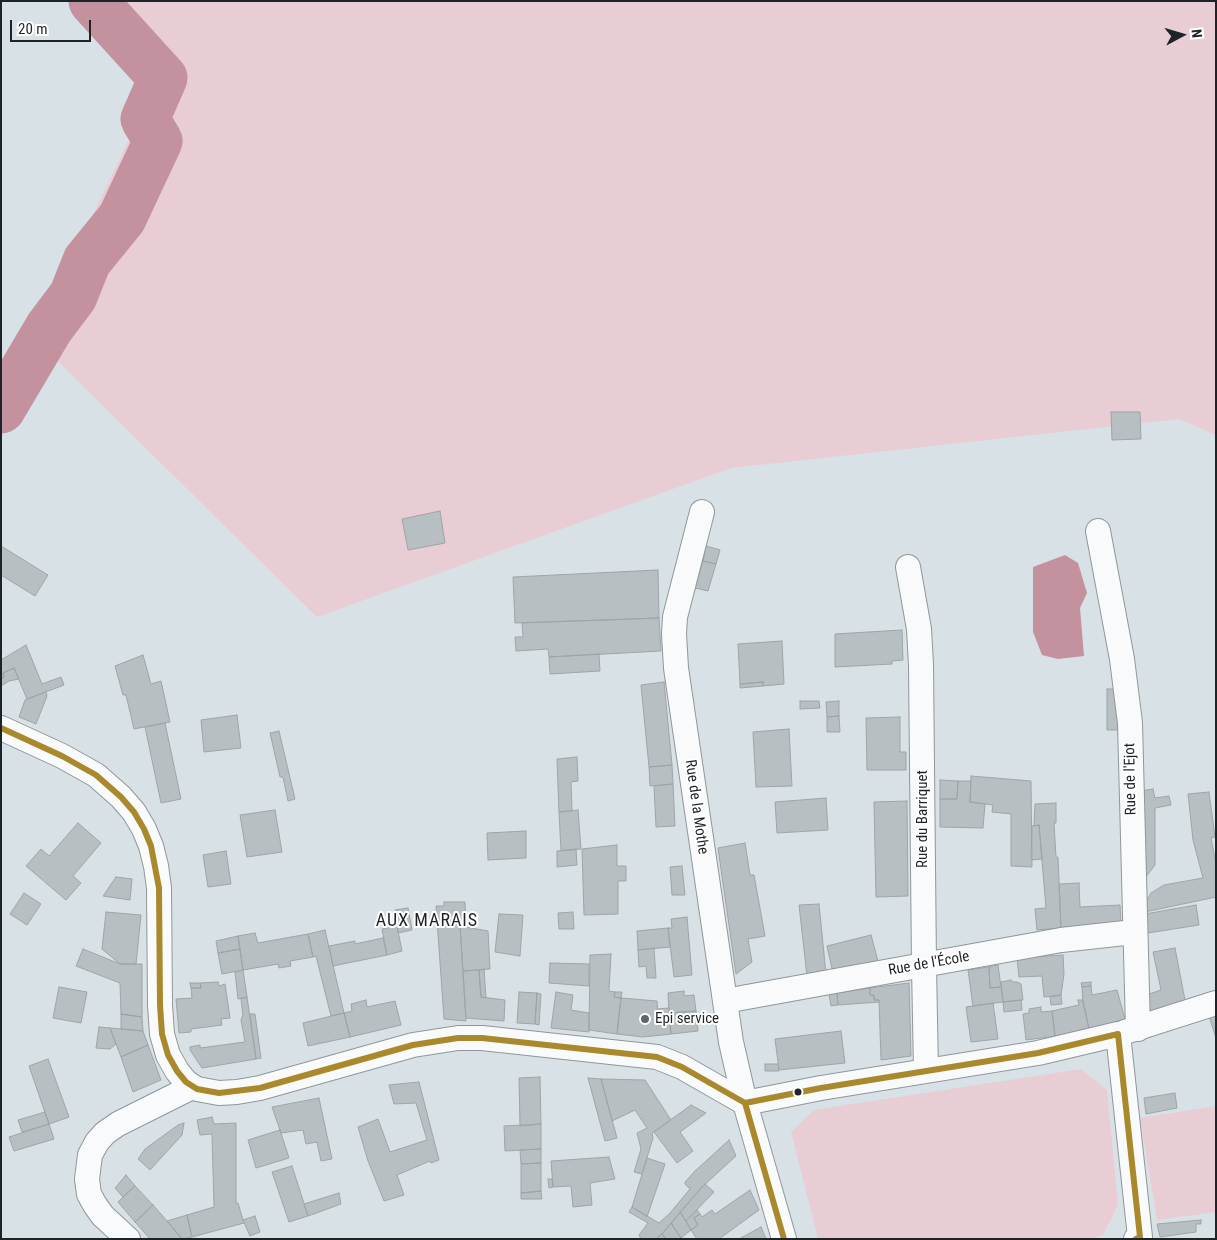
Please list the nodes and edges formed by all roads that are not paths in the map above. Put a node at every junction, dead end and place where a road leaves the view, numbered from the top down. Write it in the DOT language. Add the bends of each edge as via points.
graph roads {
  1 [pos="702,512"];
  2 [pos="1098,531"];
  3 [pos="908,567"];
  4 [pos="1,728"];
  5 [pos="1134,932"];
  6 [pos="924,966"];
  7 [pos="725,1001"];
  8 [pos="1216,1003"];
  9 [pos="1128,1031"];
  10 [pos="926,1071"];
  11 [pos="192,1087"];
  12 [pos="746,1103"];
  13 [pos="1139,1238"];
  14 [pos="128,1239"];
  15 [pos="784,1239"];
  1 -- 7 [label="street, Rue de la Mothe" via="678,600 674,634 676,668"];
  2 -- 5 [label="street, Rue de l'Ejot" via="1122,659 1130,723"];
  3 -- 6 [label="street, Rue du Barriquet" via="922,665"];
  4 -- 11 [label="street" via="96,775 122,797 144,829 151,846 159,888 162,1034 177,1071"];
  5 -- 6 [label="street, Rue de l'École" via="1061,940"];
  5 -- 9 [label="street, Rue de l'Ejot"];
  6 -- 7 [label="street, Rue de l'École"];
  6 -- 10 [label="street, Rue du Barriquet"];
  7 -- 12 [label="street, Rue de la Mothe"];
  8 -- 9 [label="street"];
  9 -- 10 [label="street" via="1038,1053"];
  9 -- 13 [label="street, Rue de l'Ejot"];
  10 -- 12 [label="street"];
  11 -- 12 [label="street" via="210,1092 237,1092 413,1045 482,1038 657,1057 682,1067"];
  11 -- 14 [label="street" via="106,1132 90,1155 89,1194 103,1216"];
  12 -- 15 [label="street, Rue de la Mothe"];
}
